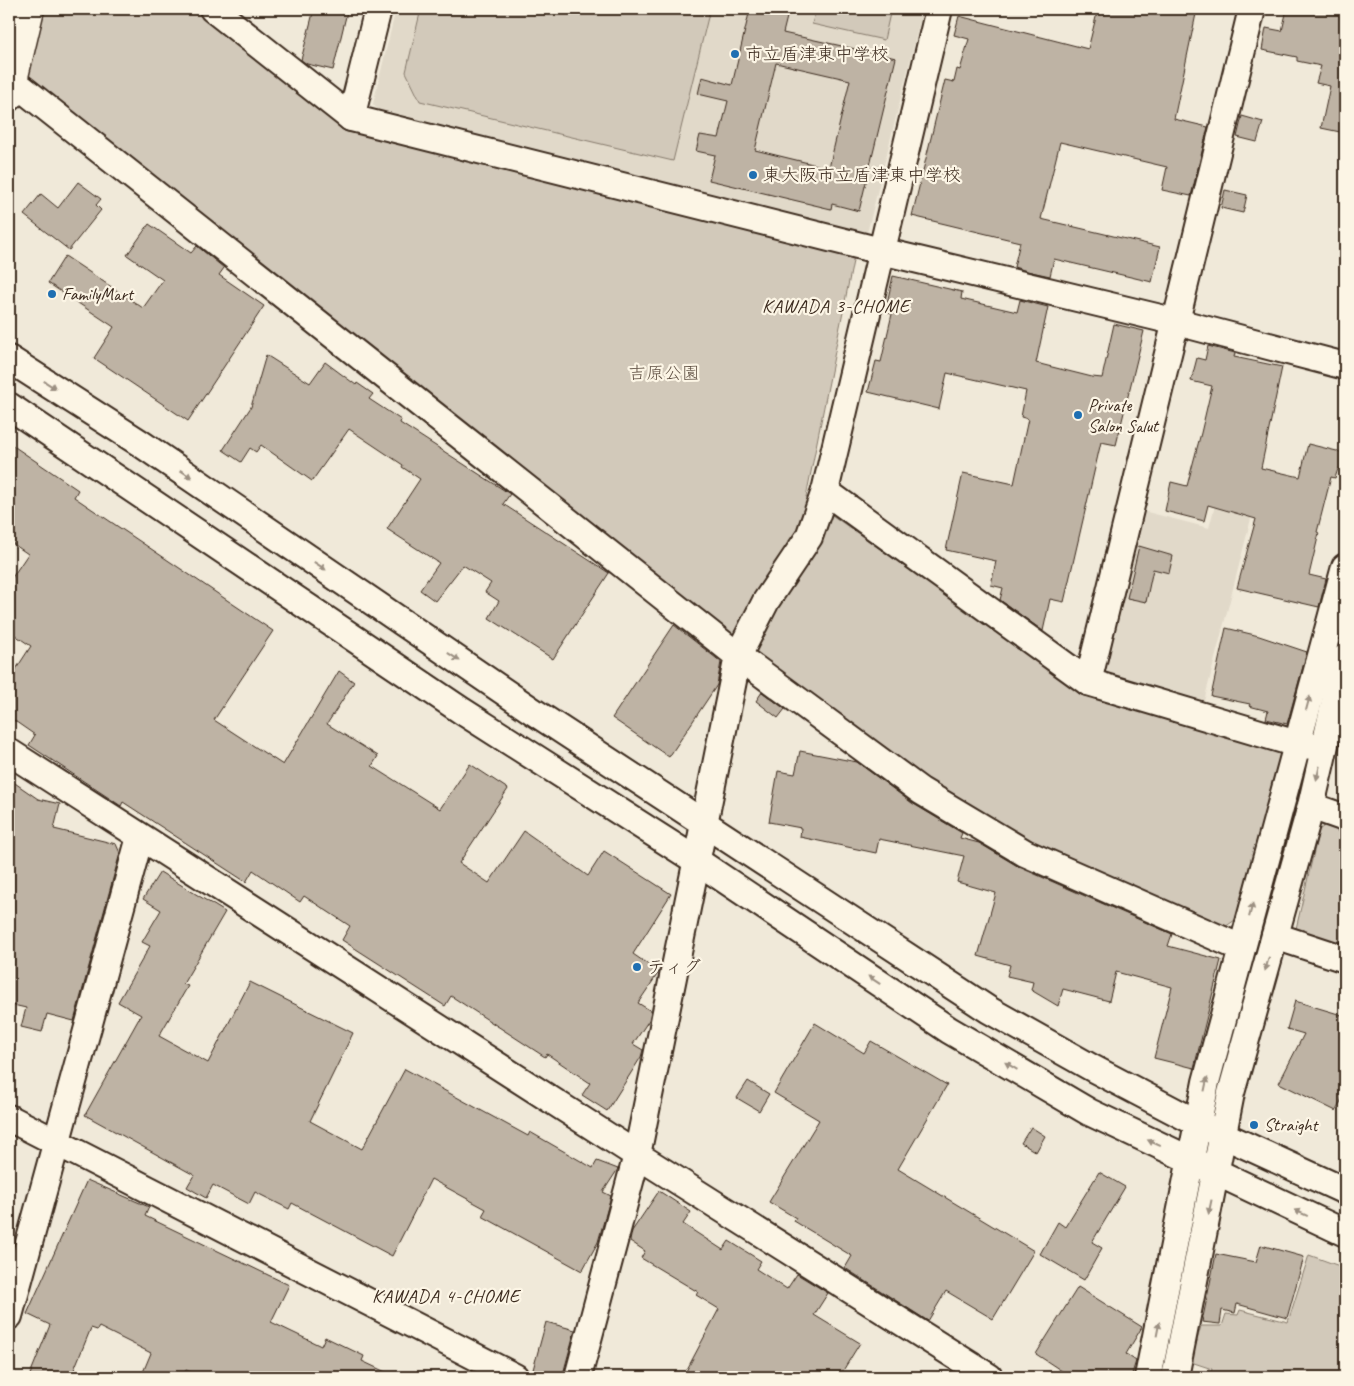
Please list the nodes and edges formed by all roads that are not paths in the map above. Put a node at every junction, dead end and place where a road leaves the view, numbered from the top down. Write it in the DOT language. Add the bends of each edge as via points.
graph roads {
  1 [pos="30,9"];
  2 [pos="213,9"];
  3 [pos="378,9"];
  4 [pos="939,9"];
  5 [pos="1252,9"];
  6 [pos="10,85"];
  7 [pos="351,118"];
  8 [pos="881,251"];
  9 [pos="1178,322"];
  10 [pos="9,359"];
  11 [pos="1345,366"];
  12 [pos="9,406"];
  13 [pos="826,491"];
  14 [pos="1345,567"];
  15 [pos="738,656"];
  16 [pos="1345,658"];
  17 [pos="1088,682"];
  18 [pos="1310,746"];
  19 [pos="9,752"];
  20 [pos="1311,806"];
  21 [pos="1345,818"];
  22 [pos="703,822"];
  23 [pos="140,838"];
  24 [pos="696,861"];
  25 [pos="1275,936"];
  26 [pos="1241,948"];
  27 [pos="1345,959"];
  28 [pos="9,1118"];
  29 [pos="1199,1124"];
  30 [pos="1223,1135"];
  31 [pos="55,1142"];
  32 [pos="636,1156"];
  33 [pos="1192,1161"];
  34 [pos="1217,1173"];
  35 [pos="1345,1191"];
  36 [pos="1345,1233"];
  37 [pos="9,1316"];
  38 [pos="515,1377"];
  39 [pos="578,1377"];
  40 [pos="989,1377"];
  41 [pos="1148,1377"];
  42 [pos="1175,1377"];
  1 -- 6 [label="main road"];
  2 -- 7 [label="street"];
  3 -- 7 [label="street"];
  4 -- 8 [label="street"];
  5 -- 9 [label="street"];
  6 -- 15 [label="street"];
  7 -- 8 [label="street"];
  8 -- 9 [label="street"];
  8 -- 13 [label="street"];
  9 -- 11 [label="street"];
  9 -- 17 [label="street"];
  10 -- 22 [label="street, one-way" via="140,443 532,710"];
  12 -- 24 [label="street" via="462,711"];
  13 -- 15 [label="street" via="809,538 766,601"];
  13 -- 17 [label="street"];
  18 -- 14 [label="street, one-way"];
  15 -- 22 [label="street"];
  15 -- 26 [label="street" via="921,791 1017,848"];
  16 -- 18 [label="street"];
  17 -- 18 [label="street"];
  18 -- 20 [label="street, one-way"];
  26 -- 18 [label="street, one-way"];
  19 -- 23 [label="street"];
  20 -- 21 [label="street"];
  20 -- 25 [label="street"];
  22 -- 24 [label="street"];
  22 -- 29 [label="street" via="989,1010"];
  23 -- 31 [label="street"];
  23 -- 32 [label="street"];
  24 -- 32 [label="street"];
  33 -- 24 [label="street, one-way" via="1089,1112 949,1030"];
  25 -- 27 [label="street"];
  25 -- 30 [label="street, one-way" via="1231,1093"];
  29 -- 26 [label="street, one-way" via="1206,1082"];
  28 -- 31 [label="street"];
  29 -- 30 [label="street"];
  29 -- 33 [label="street"];
  30 -- 34 [label="street"];
  30 -- 35 [label="street"];
  31 -- 37 [label="street"];
  31 -- 38 [label="street"];
  32 -- 39 [label="street"];
  32 -- 40 [label="street"];
  33 -- 34 [label="street"];
  41 -- 33 [label="street, one-way"];
  36 -- 34 [label="street, one-way"];
  34 -- 42 [label="street, one-way"];
}
